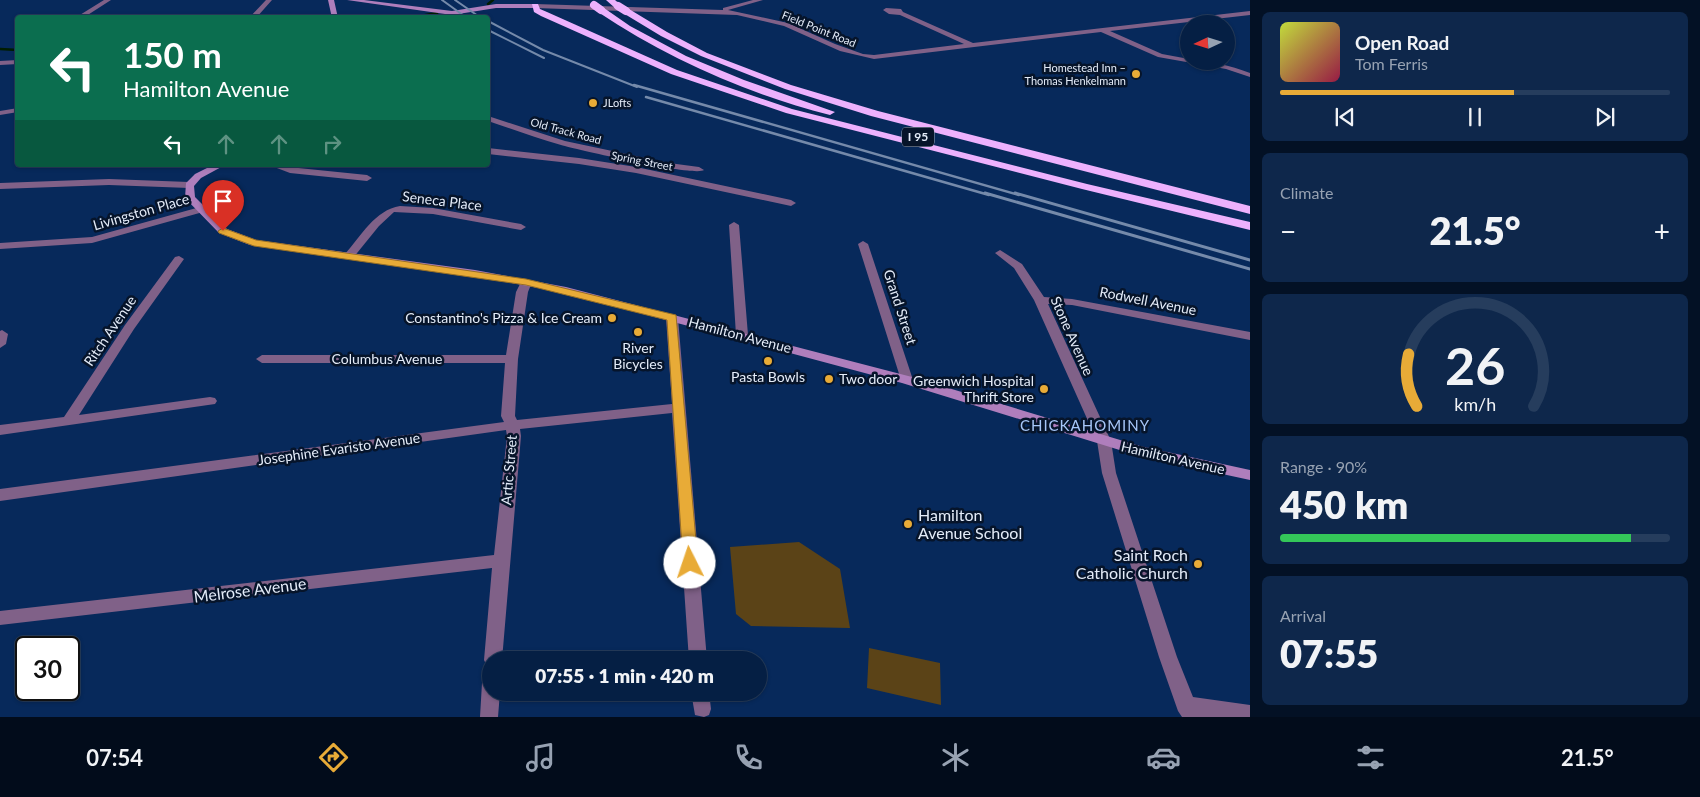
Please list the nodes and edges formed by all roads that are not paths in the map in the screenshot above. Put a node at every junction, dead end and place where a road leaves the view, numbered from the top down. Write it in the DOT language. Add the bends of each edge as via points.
graph roads {
  1 [pos="108,0"];
  2 [pos="269,0"];
  3 [pos="331,0"];
  4 [pos="350,0"];
  5 [pos="482,0"];
  6 [pos="610,0"];
  7 [pos="760,0"];
  8 [pos="595,5"];
  9 [pos="670,5"];
  10 [pos="535,6"];
  11 [pos="480,8"];
  12 [pos="677,10"];
  13 [pos="718,11"];
  14 [pos="452,12"];
  15 [pos="901,13"];
  16 [pos="1250,13"];
  17 [pos="1235,14"];
  18 [pos="83,15"];
  19 [pos="255,15"];
  20 [pos="334,15"];
  21 [pos="444,15"];
  22 [pos="1250,20"];
  23 [pos="1100,30"];
  24 [pos="973,46"];
  25 [pos="15,62"];
  26 [pos="0,63"];
  27 [pos="1250,75"];
  28 [pos="825,98"];
  29 [pos="15,110"];
  30 [pos="0,113"];
  31 [pos="490,119"];
  32 [pos="490,151"];
  33 [pos="216,167"];
  34 [pos="280,167"];
  35 [pos="699,170"];
  36 [pos="1122,172"];
  37 [pos="367,178"];
  38 [pos="189,185"];
  39 [pos="0,186"];
  40 [pos="791,203"];
  41 [pos="200,210"];
  42 [pos="1250,210"];
  43 [pos="734,225"];
  44 [pos="1250,226"];
  45 [pos="521,227"];
  46 [pos="863,244"];
  47 [pos="0,246"];
  48 [pos="1000,252"];
  49 [pos="349,256"];
  50 [pos="179,259"];
  51 [pos="526,282"];
  52 [pos="1040,300"];
  53 [pos="672,318"];
  54 [pos="0,335"];
  55 [pos="742,336"];
  56 [pos="1250,336"];
  57 [pos="0,344"];
  58 [pos="262,359"];
  59 [pos="512,359"];
  60 [pos="907,380"];
  61 [pos="210,401"];
  62 [pos="679,408"];
  63 [pos="67,422"];
  64 [pos="512,425"];
  65 [pos="0,430"];
  66 [pos="1104,441"];
  67 [pos="1250,475"];
  68 [pos="0,495"];
  69 [pos="501,561"];
  70 [pos="0,618"];
  71 [pos="494,651"];
  72 [pos="697,651"];
  73 [pos="490,701"];
  74 [pos="1188,711"];
  75 [pos="1250,714"];
  76 [pos="489,717"];
  1 -- 18 [label="street"];
  2 -- 19 [label="street"];
  3 -- 20 [label="main road"];
  4 -- 14 [label="main road, Field Point Road"];
  5 -- 11 [label="main road"];
  6 -- 28 [label="highway, I 95" via="661,33 710,56"];
  7 -- 13 [label="street"];
  8 -- 44 [label="highway, I 95" via="640,35 687,59 799,102 886,129"];
  9 -- 12 [label="street"];
  10 -- 11 [label="main road, Field Point Road"];
  10 -- 12 [label="street, Field Point Road"];
  10 -- 44 [label="highway" via="544,14 654,64 762,103"];
  11 -- 14 [label="main road, Field Point Road"];
  12 -- 13 [label="street, Field Point Road"];
  13 -- 24 [label="street, Field Point Road" via="756,16 792,26 849,53 866,57"];
  14 -- 21 [label="street"];
  15 -- 24 [label="street"];
  16 -- 17 [label="street, Field Point Road"];
  17 -- 22 [label="street"];
  17 -- 23 [label="street, Field Point Road"];
  23 -- 24 [label="street, Field Point Road"];
  23 -- 27 [label="street" via="1160,56"];
  25 -- 26 [label="street"];
  28 -- 36 [label="highway"];
  28 -- 42 [label="highway, I 95" via="910,123"];
  29 -- 30 [label="street"];
  31 -- 35 [label="street, Old Track Road" via="562,142"];
  32 -- 40 [label="street, Spring Street" via="636,170"];
  33 -- 38 [label="main road"];
  34 -- 37 [label="street"];
  38 -- 39 [label="street" via="109,182"];
  38 -- 41 [label="main road, Hamilton Avenue" via="190,198"];
  41 -- 47 [label="street, Livingston Place" via="92,240"];
  41 -- 49 [label="main road, Hamilton Avenue" via="223,231 240,239"];
  43 -- 55 [label="street"];
  45 -- 49 [label="street, Seneca Place" via="400,208 388,212"];
  46 -- 60 [label="street, Grand Street"];
  48 -- 52 [label="street, Stone Avenue" via="1018,266"];
  49 -- 51 [label="main road, Hamilton Avenue"];
  50 -- 63 [label="street, Ritch Avenue"];
  51 -- 53 [label="main road, Hamilton Avenue"];
  51 -- 59 [label="street, Artic Street"];
  52 -- 56 [label="street, Rodwell Avenue" via="1072,302"];
  52 -- 66 [label="street, Stone Avenue"];
  53 -- 55 [label="main road, Hamilton Avenue"];
  53 -- 62 [label="street"];
  54 -- 57 [label="street"];
  55 -- 60 [label="main road, Hamilton Avenue"];
  58 -- 59 [label="street, Columbus Avenue"];
  59 -- 64 [label="street, Artic Street" via="508,416"];
  60 -- 66 [label="main road, Hamilton Avenue"];
  61 -- 63 [label="street"];
  62 -- 64 [label="street, Josephine Evaristo Avenue"];
  62 -- 72 [label="street"];
  63 -- 65 [label="street"];
  64 -- 68 [label="street, Josephine Evaristo Avenue"];
  64 -- 69 [label="street, Artic Street" via="514,436"];
  66 -- 67 [label="main road, Hamilton Avenue"];
  66 -- 74 [label="street, Stone Avenue" via="1109,473"];
  69 -- 70 [label="street, Melrose Avenue"];
  69 -- 71 [label="street, Artic Street"];
  73 -- 76 [label="street"];
  74 -- 75 [label="street"];
}
